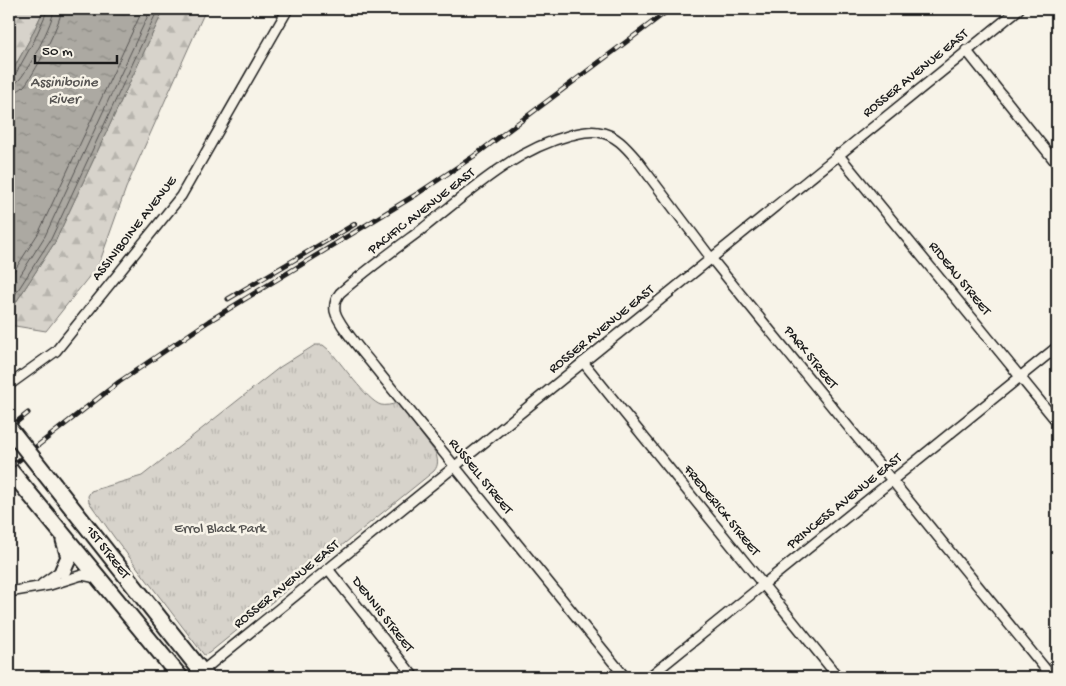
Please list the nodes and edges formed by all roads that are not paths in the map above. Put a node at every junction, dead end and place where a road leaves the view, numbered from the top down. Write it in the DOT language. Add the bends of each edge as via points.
graph roads {
  1 [pos="288,9"];
  2 [pos="1019,9"];
  3 [pos="966,50"];
  4 [pos="838,154"];
  5 [pos="516,158"];
  6 [pos="1057,164"];
  7 [pos="711,258"];
  8 [pos="346,288"];
  9 [pos="1057,347"];
  10 [pos="583,362"];
  11 [pos="1020,376"];
  12 [pos="9,385"];
  13 [pos="1057,422"];
  14 [pos="9,428"];
  15 [pos="455,467"];
  16 [pos="9,469"];
  17 [pos="892,482"];
  18 [pos="60,532"];
  19 [pos="81,557"];
  20 [pos="328,569"];
  21 [pos="63,570"];
  22 [pos="764,585"];
  23 [pos="105,586"];
  24 [pos="33,589"];
  25 [pos="9,592"];
  26 [pos="163,624"];
  27 [pos="204,674"];
  28 [pos="180,677"];
  29 [pos="414,677"];
  30 [pos="625,677"];
  31 [pos="649,677"];
  32 [pos="838,677"];
  33 [pos="1052,677"];
  1 -- 12 [label="street, ASSINIBOINE AVENUE" via="181,196 56,351"];
  2 -- 3 [label="street, ROSSER AVENUE EAST"];
  3 -- 4 [label="street, ROSSER AVENUE EAST"];
  3 -- 6 [label="street"];
  4 -- 7 [label="street, ROSSER AVENUE EAST"];
  4 -- 11 [label="street, RIDEAU STREET"];
  5 -- 7 [label="street, PARK STREET" via="579,133 597,132 615,138 637,160"];
  5 -- 8 [label="street, PACIFIC AVENUE EAST"];
  7 -- 10 [label="street, ROSSER AVENUE EAST"];
  7 -- 17 [label="street, PARK STREET"];
  8 -- 15 [label="street, RUSSELL STREET" via="335,301 335,311 341,323"];
  9 -- 11 [label="street, PRINCESS AVENUE EAST"];
  10 -- 15 [label="street, ROSSER AVENUE EAST"];
  10 -- 22 [label="street, FREDERICK STREET"];
  11 -- 13 [label="street, RIDEAU STREET"];
  11 -- 17 [label="street, PRINCESS AVENUE EAST"];
  14 -- 26 [label="main road, 1ST STREET, bridge"];
  15 -- 20 [label="street, ROSSER AVENUE EAST"];
  15 -- 30 [label="street, RUSSELL STREET"];
  16 -- 18 [label="main road, 1ST STREET"];
  17 -- 22 [label="street, PRINCESS AVENUE EAST"];
  17 -- 33 [label="street, PARK STREET"];
  18 -- 19 [label="main road, 1ST STREET"];
  18 -- 21 [label="main road" via="69,556"];
  19 -- 21 [label="street"];
  19 -- 23 [label="main road, 1ST STREET"];
  19 -- 26 [label="main road" via="98,556 131,595"];
  20 -- 27 [label="street, ROSSER AVENUE EAST"];
  20 -- 29 [label="street, DENNIS STREET"];
  21 -- 24 [label="street"];
  22 -- 31 [label="street, PRINCESS AVENUE EAST"];
  22 -- 32 [label="street, FREDERICK STREET"];
  23 -- 24 [label="street" via="97,579 82,575"];
  23 -- 28 [label="main road, 1ST STREET"];
  24 -- 25 [label="street"];
  26 -- 27 [label="main road, 1ST STREET"];
}
